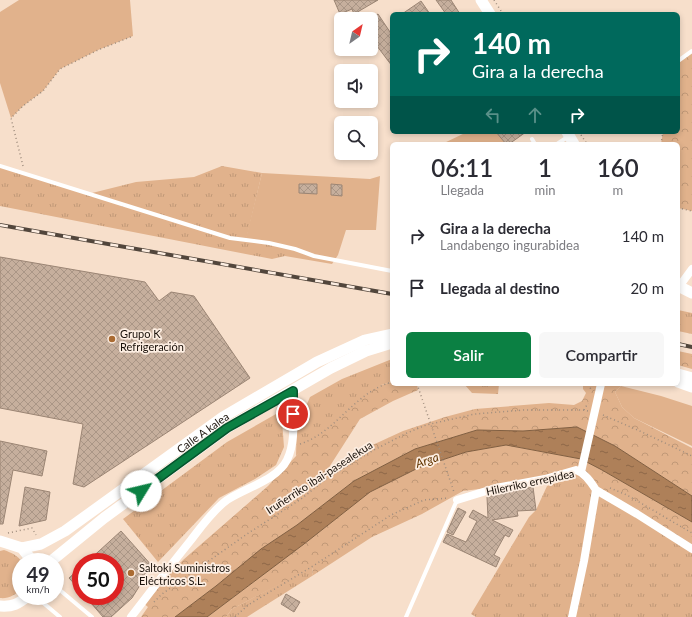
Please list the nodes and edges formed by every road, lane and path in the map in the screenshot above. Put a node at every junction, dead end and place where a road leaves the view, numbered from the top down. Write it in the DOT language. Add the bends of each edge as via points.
graph roads {
  1 [pos="481,0"];
  2 [pos="494,0"];
  3 [pos="489,12"];
  4 [pos="502,12"];
  5 [pos="133,36"];
  6 [pos="692,51"];
  7 [pos="680,60"];
  8 [pos="572,136"];
  9 [pos="532,139"];
  10 [pos="534,142"];
  11 [pos="560,142"];
  12 [pos="583,142"];
  13 [pos="0,166"];
  14 [pos="25,174"];
  15 [pos="680,208"];
  16 [pos="692,211"];
  17 [pos="692,269"];
  18 [pos="390,271"];
  19 [pos="680,284"];
  20 [pos="680,288"];
  21 [pos="692,293"];
  22 [pos="390,334"];
  23 [pos="390,345"];
  24 [pos="680,375"];
  25 [pos="692,378"];
  26 [pos="390,383"];
  27 [pos="680,383"];
  28 [pos="418,386"];
  29 [pos="600,386"];
  30 [pos="692,387"];
  31 [pos="293,391"];
  32 [pos="589,412"];
  33 [pos="601,414"];
  34 [pos="293,445"];
  35 [pos="692,456"];
  36 [pos="582,468"];
  37 [pos="607,487"];
  38 [pos="596,490"];
  39 [pos="456,497"];
  40 [pos="692,533"];
  41 [pos="36,535"];
  42 [pos="3,537"];
  43 [pos="22,548"];
  44 [pos="692,549"];
  45 [pos="26,553"];
  46 [pos="61,553"];
  47 [pos="64,594"];
  48 [pos="153,602"];
  49 [pos="15,605"];
  50 [pos="20,605"];
  51 [pos="46,605"];
  52 [pos="0,606"];
  53 [pos="10,617"];
  54 [pos="60,617"];
  55 [pos="92,617"];
  56 [pos="131,617"];
  57 [pos="235,617"];
  58 [pos="406,617"];
  59 [pos="572,617"];
  1 -- 3 [label="main road"];
  2 -- 4 [label="path"];
  5 -- 14 [label="path" via="60,69 43,91 11,118"];
  6 -- 7 [label="lane"];
  8 -- 11 [label="lane"];
  8 -- 12 [label="path"];
  9 -- 10 [label="lane"];
  13 -- 14 [label="lane"];
  14 -- 18 [label="lane" via="230,238 269,243 314,256"];
  15 -- 16 [label="path"];
  17 -- 19 [label="street"];
  20 -- 21 [label="main road"];
  22 -- 43 [label="main road, Calle A kalea" via="365,340 318,362 243,405 216,421 65,531 41,544"];
  23 -- 31 [label="main road, Calle A kalea" via="366,351"];
  24 -- 25 [label="main road"];
  26 -- 34 [label="path" via="361,398 332,425 311,440"];
  27 -- 30 [label="main road"];
  28 -- 39 [label="path"];
  29 -- 36 [label="street"];
  31 -- 34 [label="street"];
  31 -- 46 [label="main road, Calle A kalea" via="227,428 104,518"];
  32 -- 48 [label="path, Iruñerriko ibai-pasealekua" via="524,410 475,414 426,426 407,434 372,451 326,479"];
  33 -- 35 [label="path"];
  34 -- 56 [label="street" via="282,468 269,478 227,500 218,508"];
  36 -- 38 [label="street, Hilerriko errepidea"];
  36 -- 39 [label="street, Hilerriko errepidea" via="545,480"];
  37 -- 40 [label="path" via="627,495"];
  38 -- 44 [label="street, Hilerriko errepidea"];
  38 -- 59 [label="street"];
  39 -- 57 [label="path" via="424,500 391,516 248,605"];
  39 -- 58 [label="lane"];
  41 -- 42 [label="path" via="32,528"];
  42 -- 43 [label="main road"];
  43 -- 45 [label="main road"];
  47 -- 55 [label="lane"];
  49 -- 52 [label="main road"];
  50 -- 53 [label="main road"];
  51 -- 54 [label="lane"];
}
